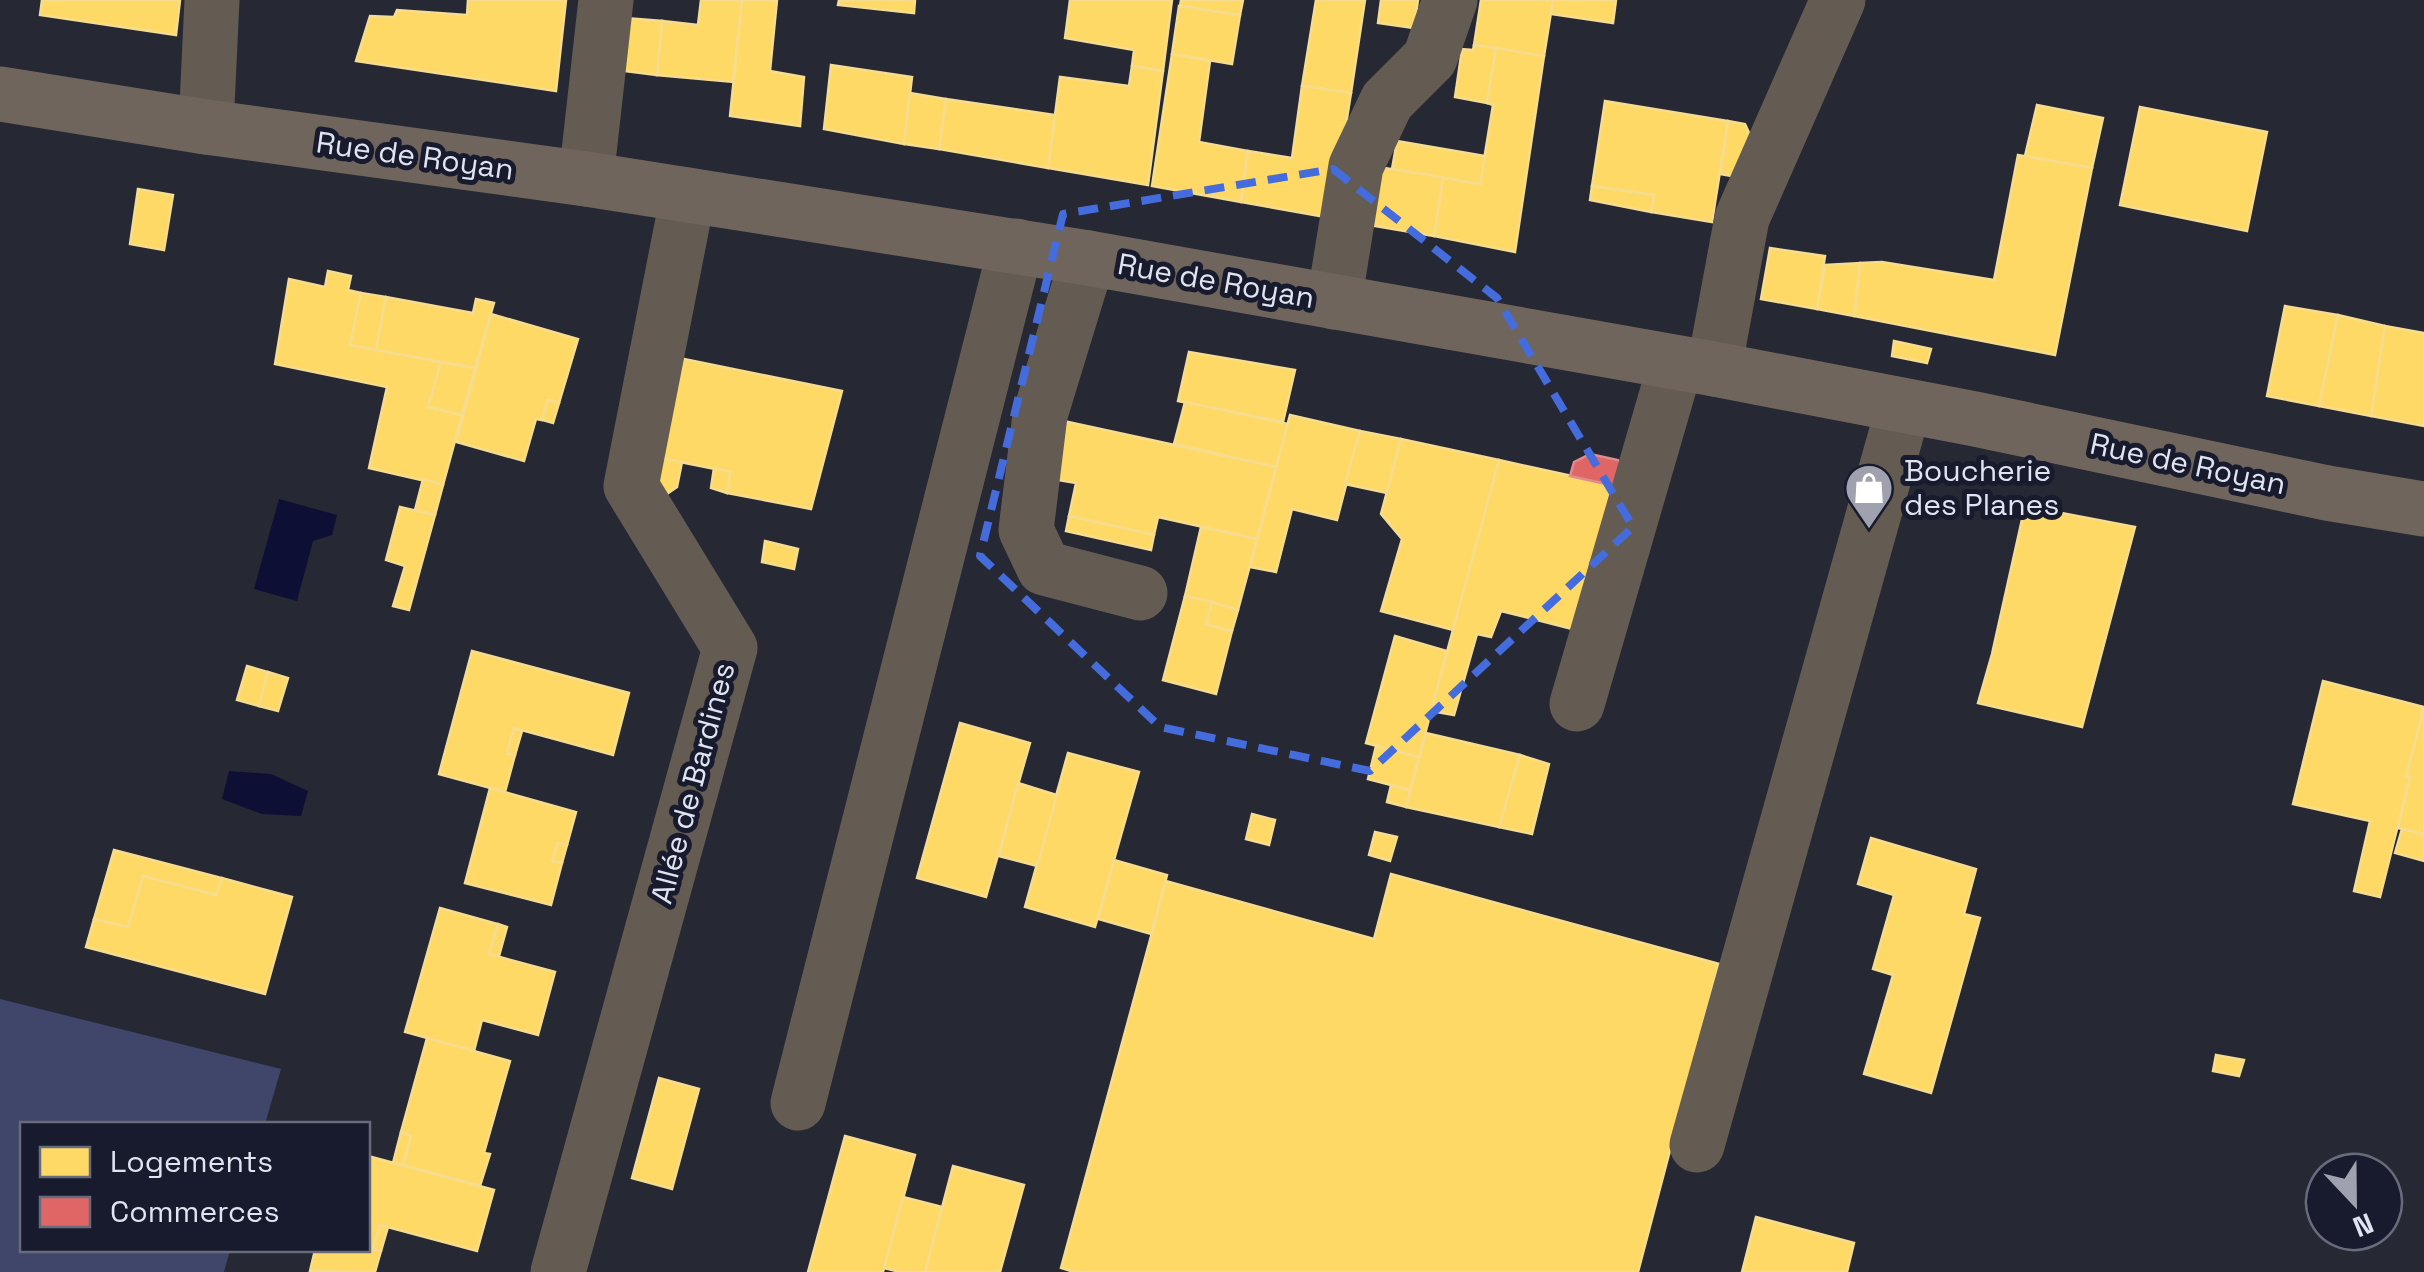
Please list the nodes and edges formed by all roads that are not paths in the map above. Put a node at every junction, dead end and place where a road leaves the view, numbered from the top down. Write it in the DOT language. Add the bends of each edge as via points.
graph roads {
  1 [pos="212,0"];
  2 [pos="606,0"];
  3 [pos="1450,0"];
  4 [pos="1838,0"];
  5 [pos="0,94"];
  6 [pos="206,127"];
  7 [pos="586,179"];
  8 [pos="688,195"];
  9 [pos="1016,246"];
  10 [pos="1088,258"];
  11 [pos="1334,302"];
  12 [pos="1695,366"];
  13 [pos="1904,406"];
  14 [pos="2424,509"];
  15 [pos="1140,593"];
  16 [pos="1577,704"];
  17 [pos="798,1103"];
  18 [pos="1698,1145"];
  19 [pos="558,1272"];
  1 -- 6 [label="street"];
  2 -- 7 [label="street"];
  3 -- 11 [label="street" via="1430,58 1387,101 1356,166"];
  4 -- 12 [label="street" via="1742,218"];
  5 -- 6 [label="main road, Rue de Royan"];
  6 -- 7 [label="main road, Rue de Royan"];
  7 -- 8 [label="main road, Rue de Royan"];
  8 -- 9 [label="main road, Rue de Royan"];
  8 -- 19 [label="street, Allée de Bardines" via="631,486 730,648"];
  9 -- 10 [label="main road, Rue de Royan"];
  9 -- 17 [label="street"];
  10 -- 11 [label="main road, Rue de Royan"];
  10 -- 15 [label="street" via="1040,415 1026,530 1044,568"];
  11 -- 12 [label="main road, Rue de Royan"];
  12 -- 13 [label="main road, Rue de Royan"];
  12 -- 16 [label="street"];
  13 -- 14 [label="main road, Rue de Royan"];
  13 -- 18 [label="street"];
}
